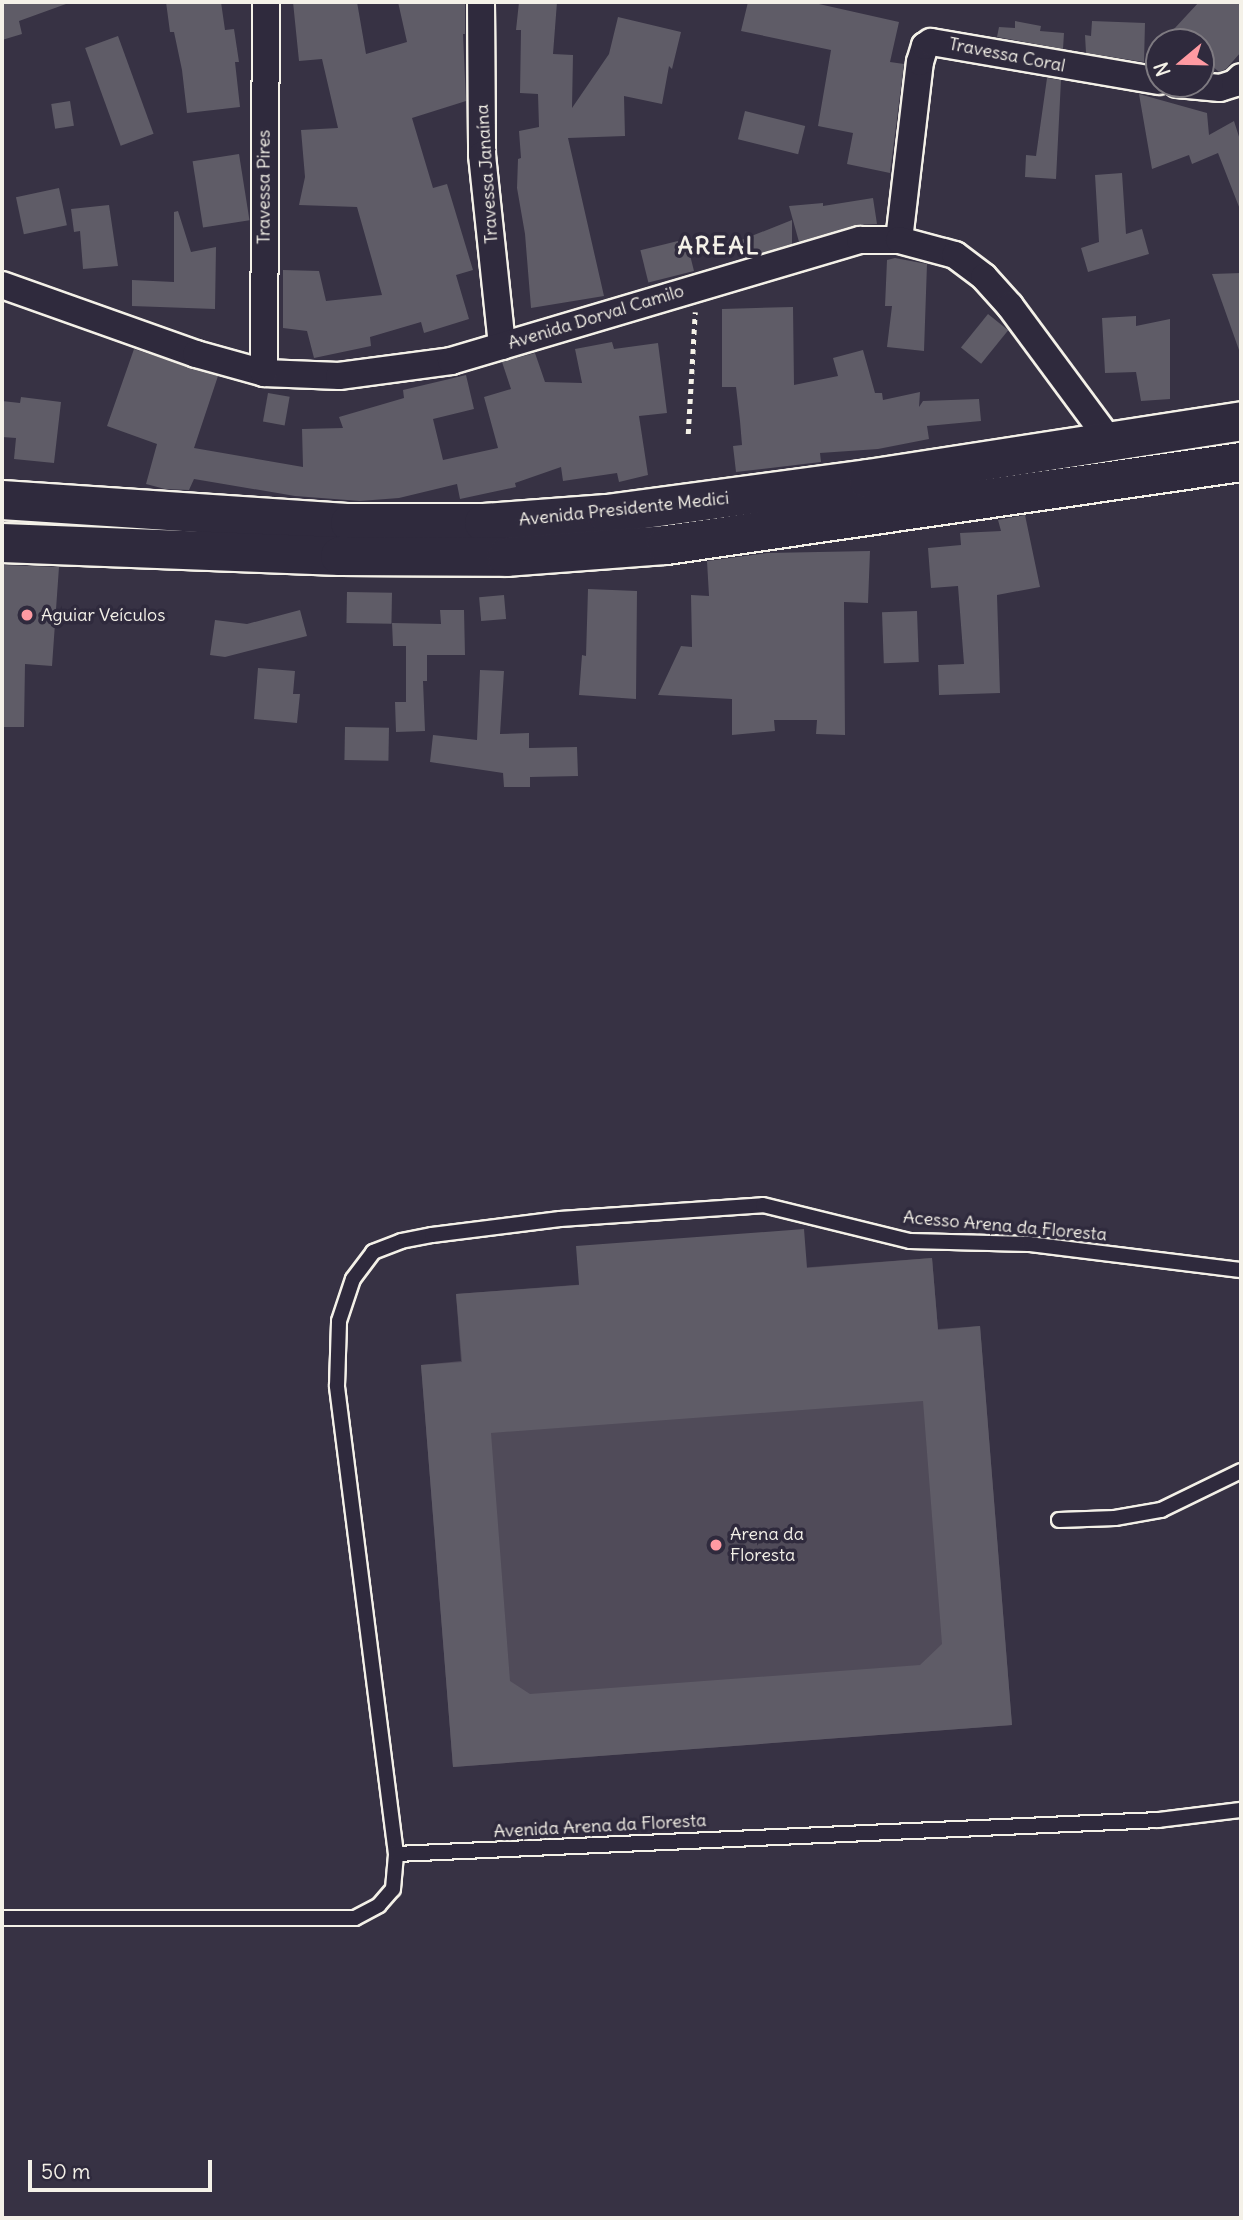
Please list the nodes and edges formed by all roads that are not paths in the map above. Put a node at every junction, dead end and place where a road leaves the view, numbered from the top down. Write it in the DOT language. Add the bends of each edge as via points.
graph roads {
  1 [pos="266,2"];
  2 [pos="481,2"];
  3 [pos="1241,77"];
  4 [pos="1145,79"];
  5 [pos="1215,88"];
  6 [pos="899,240"];
  7 [pos="2,285"];
  8 [pos="502,346"];
  9 [pos="264,373"];
  10 [pos="1241,421"];
  11 [pos="1110,441"];
  12 [pos="1241,462"];
  13 [pos="2,500"];
  14 [pos="2,542"];
  15 [pos="1241,1270"];
  16 [pos="1241,1471"];
  17 [pos="1059,1520"];
  18 [pos="1241,1810"];
  19 [pos="396,1854"];
  20 [pos="2,1918"];
  1 -- 9 [label="street, Travessa Pires"];
  2 -- 8 [label="street, Travessa Janaína" via="482,155"];
  3 -- 5 [label="street"];
  4 -- 6 [label="street, Travessa Coral" via="930,42 920,62"];
  6 -- 8 [label="street, Avenida Dorval Camilo" via="860,240"];
  6 -- 11 [label="street, Avenida Dorval Camilo" via="955,255 984,277"];
  7 -- 9 [label="street, Avenida Dorval Camilo" via="196,354"];
  8 -- 9 [label="street, Avenida Dorval Camilo" via="452,361 392,371 339,376"];
  10 -- 11 [label="main road, Avenida Presidente Medici"];
  11 -- 13 [label="main road, Avenida Presidente Medici" via="648,509 484,523 351,523"];
  12 -- 14 [label="main road, Avenida Presidente Medici" via="666,545 506,557 340,556"];
  15 -- 19 [label="lane, Acesso Arena da Floresta" via="1029,1244 910,1241 763,1205 560,1219 432,1235 373,1252 353,1279 339,1321 337,1386"];
  16 -- 17 [label="lane" via="1161,1510"];
  18 -- 19 [label="lane, Avenida Arena da Floresta" via="1158,1820"];
  19 -- 20 [label="lane" via="393,1889 379,1905 355,1918"];
}
